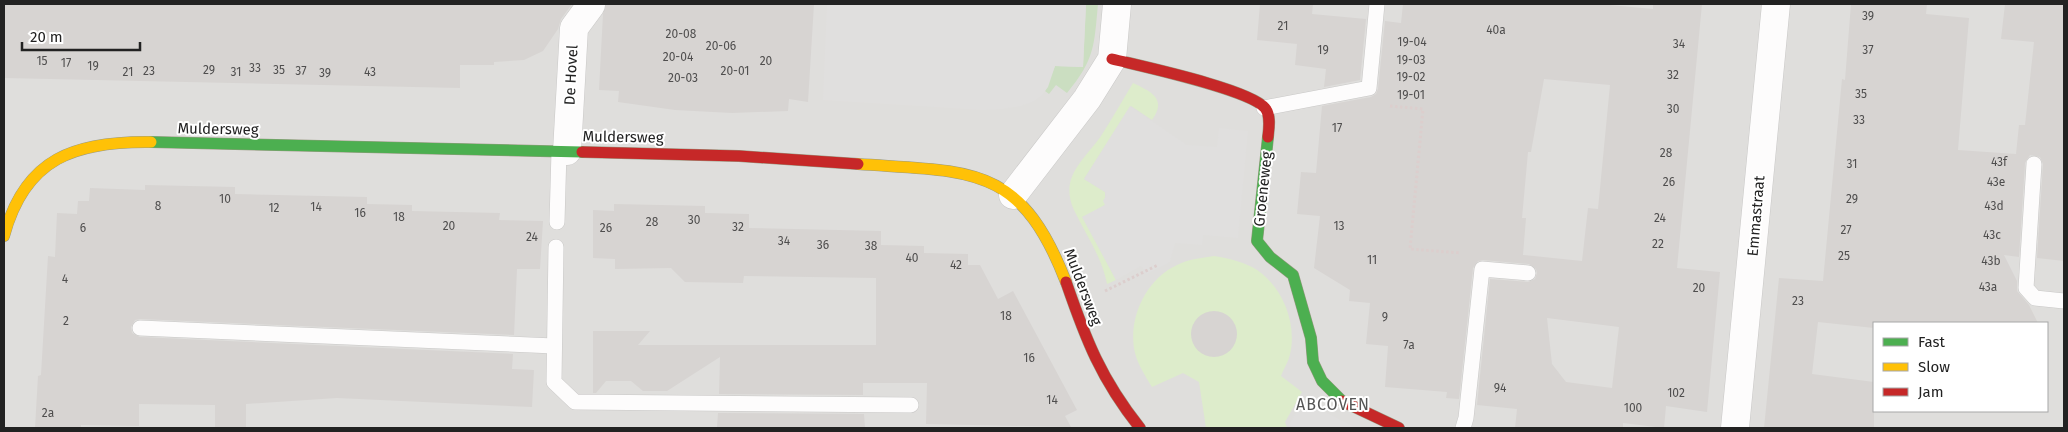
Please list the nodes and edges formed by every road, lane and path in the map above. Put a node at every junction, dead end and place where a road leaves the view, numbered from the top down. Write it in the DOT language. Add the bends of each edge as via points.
graph roads {
  1 [pos="591,4"];
  2 [pos="1116,4"];
  3 [pos="1377,4"];
  4 [pos="1776,4"];
  5 [pos="1112,59"];
  6 [pos="1369,88"];
  7 [pos="1264,108"];
  8 [pos="563,151"];
  9 [pos="2034,164"];
  10 [pos="1013,195"];
  11 [pos="557,222"];
  12 [pos="4,236"];
  13 [pos="556,247"];
  14 [pos="1158,265"];
  15 [pos="1482,269"];
  16 [pos="1528,274"];
  17 [pos="1073,300"];
  18 [pos="2064,301"];
  19 [pos="140,328"];
  20 [pos="554,346"];
  21 [pos="912,405"];
  22 [pos="1140,428"];
  23 [pos="1399,428"];
  24 [pos="1463,428"];
  25 [pos="1735,428"];
  1 -- 8 [label="street, De Hovel" via="574,28"];
  2 -- 5 [label="street"];
  3 -- 6 [label="lane"];
  4 -- 25 [label="street, Emmastraat"];
  5 -- 7 [label="street" via="1206,82"];
  5 -- 10 [label="street" via="1087,99"];
  6 -- 7 [label="lane"];
  6 -- 15 [label="path" via="1391,106 1423,109 1410,249 1475,254"];
  7 -- 23 [label="street, Groeneweg" via="1270,123 1258,241 1270,257 1293,275 1311,338 1313,362 1322,382 1343,402"];
  8 -- 10 [label="street, Muldersweg" via="740,156 934,168 986,180"];
  8 -- 11 [label="lane"];
  8 -- 12 [label="street, Muldersweg" via="138,142 97,145 50,162 33,176 17,196"];
  9 -- 18 [label="lane" via="2026,288 2035,298"];
  10 -- 17 [label="street, Muldersweg" via="1034,217 1057,256"];
  13 -- 20 [label="lane"];
  14 -- 17 [label="path" via="1107,290"];
  15 -- 16 [label="lane"];
  15 -- 24 [label="lane"];
  17 -- 22 [label="street, Muldersweg" via="1094,358 1122,406"];
  19 -- 20 [label="lane"];
  20 -- 21 [label="lane" via="554,382 575,402"];
}
